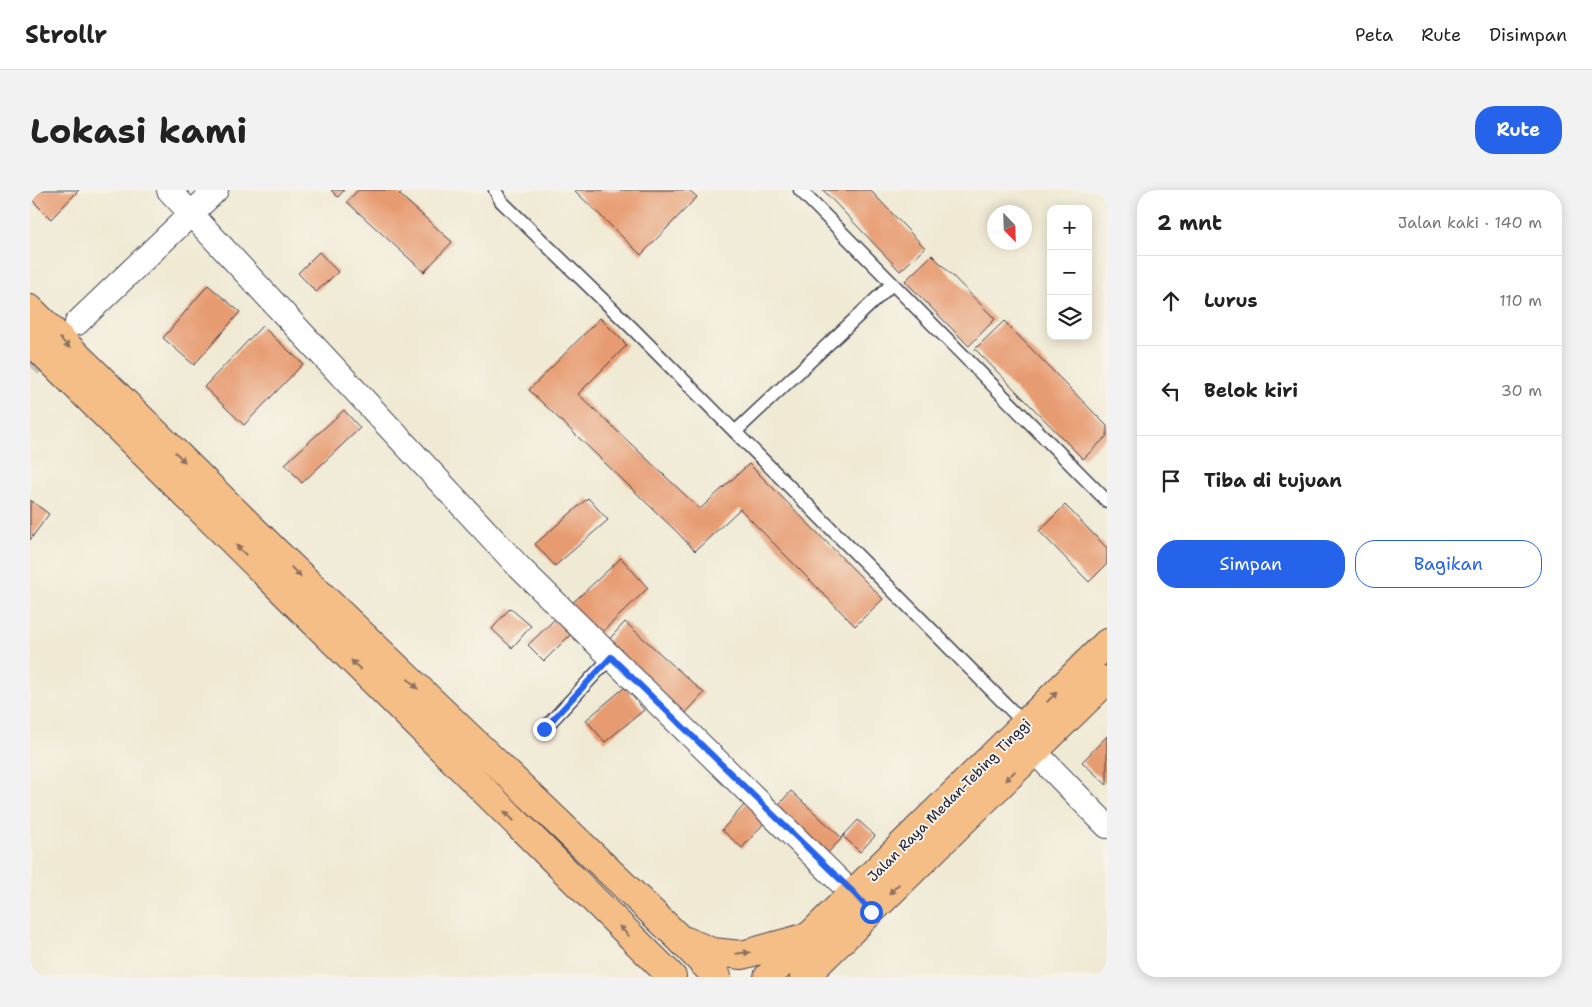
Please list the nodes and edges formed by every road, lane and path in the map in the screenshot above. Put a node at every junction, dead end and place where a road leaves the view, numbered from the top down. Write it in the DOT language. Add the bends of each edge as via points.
graph roads {
  1 [pos="169,190"];
  2 [pos="216,190"];
  3 [pos="495,190"];
  4 [pos="800,190"];
  5 [pos="191,213"];
  6 [pos="892,284"];
  7 [pos="30,309"];
  8 [pos="77,322"];
  9 [pos="30,340"];
  10 [pos="735,432"];
  11 [pos="1107,500"];
  12 [pos="1107,643"];
  13 [pos="611,657"];
  14 [pos="1105,685"];
  15 [pos="1025,724"];
  16 [pos="544,729"];
  17 [pos="1035,752"];
  18 [pos="1107,826"];
  19 [pos="862,902"];
  20 [pos="811,936"];
  21 [pos="680,939"];
  22 [pos="648,965"];
  23 [pos="810,975"];
  24 [pos="672,977"];
  25 [pos="717,977"];
  26 [pos="768,977"];
  1 -- 5 [label="street"];
  2 -- 5 [label="street"];
  3 -- 10 [label="lane" via="500,201"];
  4 -- 6 [label="lane"];
  5 -- 8 [label="street"];
  5 -- 13 [label="street" via="512,560"];
  6 -- 10 [label="lane"];
  6 -- 11 [label="lane"];
  7 -- 21 [label="highway, one-way" via="276,552"];
  22 -- 9 [label="highway, one-way"];
  10 -- 15 [label="lane"];
  15 -- 12 [label="highway, Jalan Raya Medan-Tebing Tinggi, one-way"];
  13 -- 16 [label="lane"];
  13 -- 19 [label="street"];
  14 -- 17 [label="highway, Jalan Raya Medan-Tebing Tinggi"];
  15 -- 19 [label="highway, Jalan Raya Medan-Tebing Tinggi"];
  17 -- 18 [label="street"];
  17 -- 19 [label="highway, Jalan Raya Medan-Tebing Tinggi, one-way"];
  19 -- 20 [label="highway, Jalan Raya Medan-Tebing Tinggi"];
  19 -- 23 [label="highway, Jalan Raya Medan-Tebing Tinggi"];
  21 -- 20 [label="highway, one-way" via="712,952 742,955"];
  20 -- 26 [label="highway, Jalan Raya Medan-Tebing Tinggi"];
  21 -- 25 [label="highway"];
  22 -- 24 [label="highway"];
}
